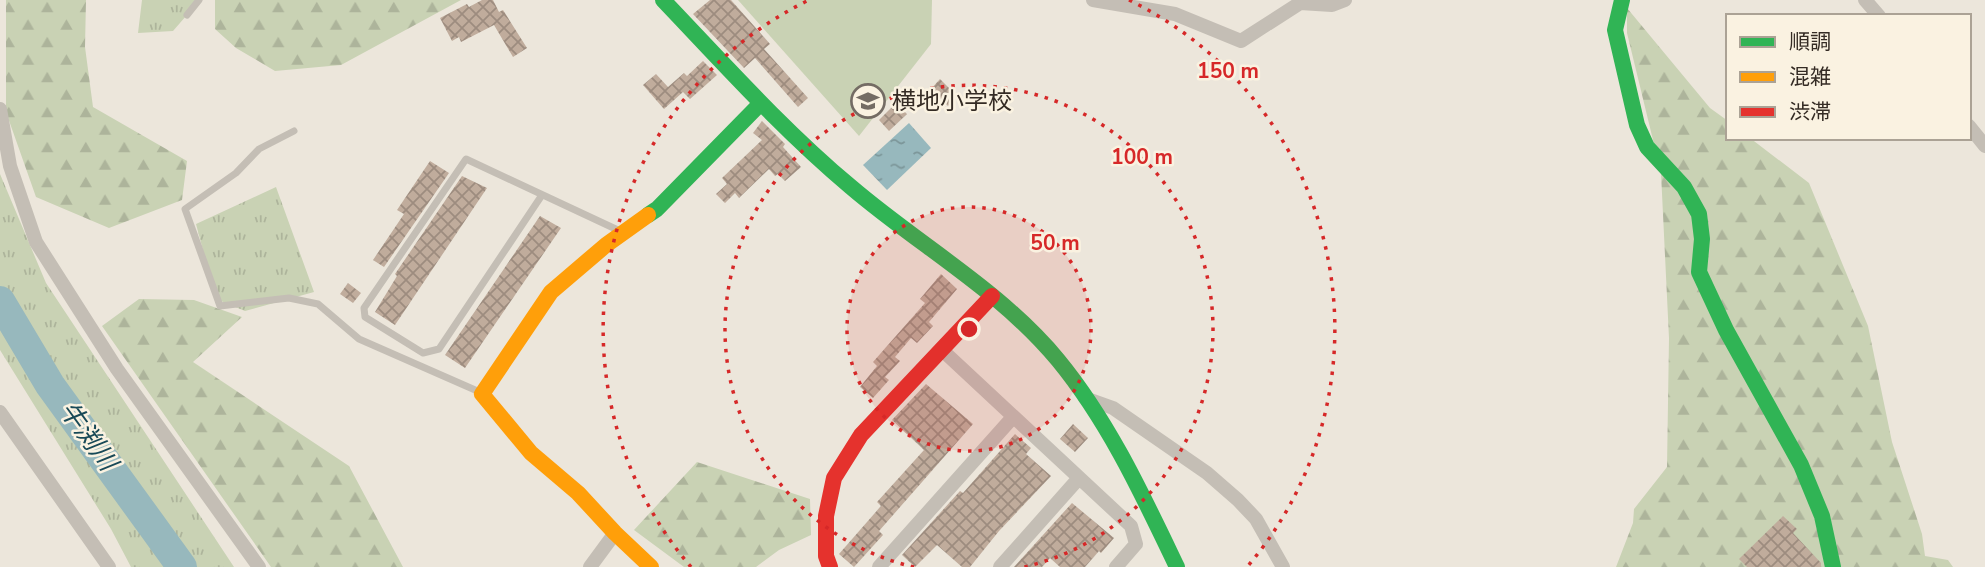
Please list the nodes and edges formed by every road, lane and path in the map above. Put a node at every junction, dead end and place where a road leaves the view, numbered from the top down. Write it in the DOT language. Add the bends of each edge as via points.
graph roads {
  1 [pos="199,0"];
  2 [pos="663,0"];
  3 [pos="1093,0"];
  4 [pos="1346,0"];
  5 [pos="1622,0"];
  6 [pos="1865,0"];
  7 [pos="1877,14"];
  8 [pos="187,15"];
  9 [pos="761,103"];
  10 [pos="0,109"];
  11 [pos="1971,128"];
  12 [pos="294,131"];
  13 [pos="1985,146"];
  14 [pos="542,195"];
  15 [pos="624,232"];
  16 [pos="992,296"];
  17 [pos="941,349"];
  18 [pos="482,394"];
  19 [pos="1085,398"];
  20 [pos="0,412"];
  21 [pos="1013,417"];
  22 [pos="1079,478"];
  23 [pos="615,533"];
  24 [pos="109,567"];
  25 [pos="259,567"];
  26 [pos="590,567"];
  27 [pos="651,567"];
  28 [pos="830,567"];
  29 [pos="879,567"];
  30 [pos="1000,567"];
  31 [pos="1116,567"];
  32 [pos="1177,567"];
  33 [pos="1283,567"];
  34 [pos="1833,567"];
  1 -- 8 [label="lane"];
  2 -- 9 [label="street"];
  3 -- 4 [label="street" via="1175,14 1241,41 1300,3 1332,5"];
  5 -- 34 [label="street" via="1615,30 1637,125 1647,147 1684,187 1699,214 1699,272 1801,465 1822,516"];
  6 -- 7 [label="street"];
  9 -- 15 [label="street" via="657,209"];
  9 -- 16 [label="street" via="879,210"];
  10 -- 25 [label="street" via="10,166 36,242 117,369"];
  11 -- 13 [label="street"];
  12 -- 18 [label="lane" via="259,149 236,173 185,209 220,306 289,298 318,304 359,339"];
  14 -- 14 [label="lane" via="466,159 364,308 365,317 423,353 439,349"];
  14 -- 15 [label="lane"];
  15 -- 18 [label="street" via="551,292"];
  16 -- 17 [label="street"];
  16 -- 19 [label="street" via="1032,333"];
  17 -- 21 [label="street"];
  17 -- 28 [label="street" via="861,435 834,478 826,516"];
  18 -- 23 [label="street" via="531,453"];
  19 -- 32 [label="street" via="1125,461"];
  19 -- 33 [label="street" via="1113,408 1207,473 1256,519"];
  20 -- 24 [label="street"];
  21 -- 22 [label="street"];
  21 -- 29 [label="street"];
  22 -- 30 [label="street"];
  22 -- 31 [label="street" via="1131,527 1136,544"];
  23 -- 26 [label="street"];
  23 -- 27 [label="street"];
}
